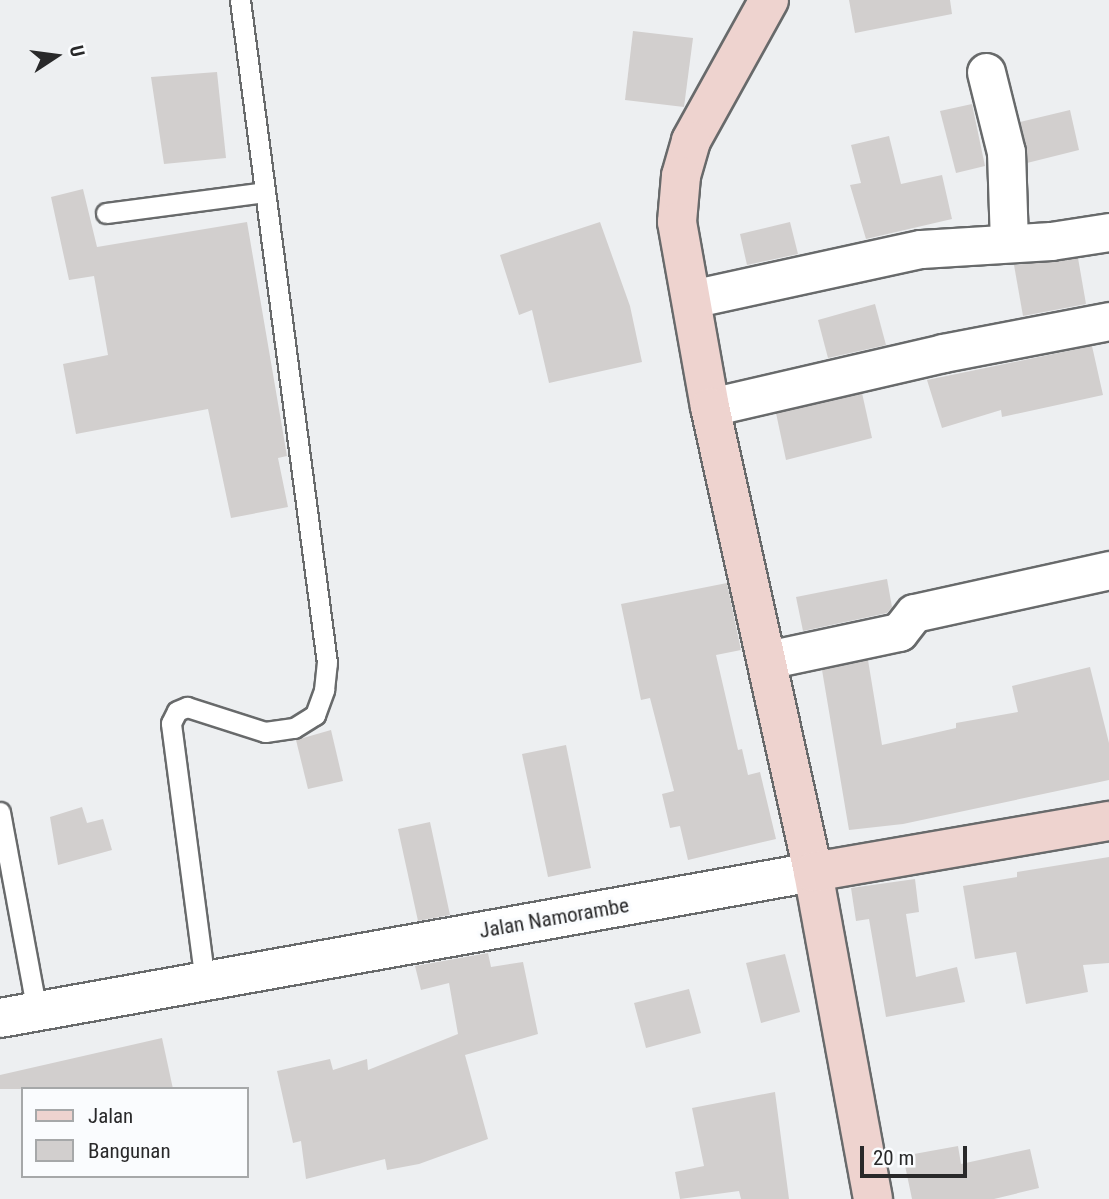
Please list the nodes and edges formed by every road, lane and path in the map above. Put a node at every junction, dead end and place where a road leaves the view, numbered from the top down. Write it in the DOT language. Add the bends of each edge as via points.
graph roads {
  1 [pos="240,0"];
  2 [pos="769,0"];
  3 [pos="986,72"];
  4 [pos="265,192"];
  5 [pos="106,213"];
  6 [pos="1109,232"];
  7 [pos="1009,242"];
  8 [pos="691,299"];
  9 [pos="1109,321"];
  10 [pos="710,407"];
  11 [pos="1109,570"];
  12 [pos="767,660"];
  13 [pos="0,812"];
  14 [pos="1109,821"];
  15 [pos="813,872"];
  16 [pos="205,982"];
  17 [pos="37,1011"];
  18 [pos="0,1018"];
  19 [pos="873,1199"];
  1 -- 4 [label="lane"];
  2 -- 8 [label="main road" via="691,141 681,176 677,222"];
  3 -- 7 [label="street" via="1006,152"];
  4 -- 5 [label="lane"];
  4 -- 16 [label="lane" via="326,677 315,715 294,728 265,732 187,707 177,711 171,723"];
  6 -- 7 [label="street"];
  7 -- 8 [label="street" via="921,249"];
  8 -- 10 [label="main road"];
  9 -- 10 [label="street" via="943,353"];
  10 -- 12 [label="main road"];
  11 -- 12 [label="street" via="914,613 899,632"];
  12 -- 15 [label="main road"];
  13 -- 17 [label="lane"];
  14 -- 15 [label="main road, Jalan Namorambe"];
  15 -- 16 [label="street, Jalan Namorambe"];
  15 -- 19 [label="main road"];
  16 -- 17 [label="street, Jalan Namorambe"];
  17 -- 18 [label="street, Jalan Namorambe"];
}
